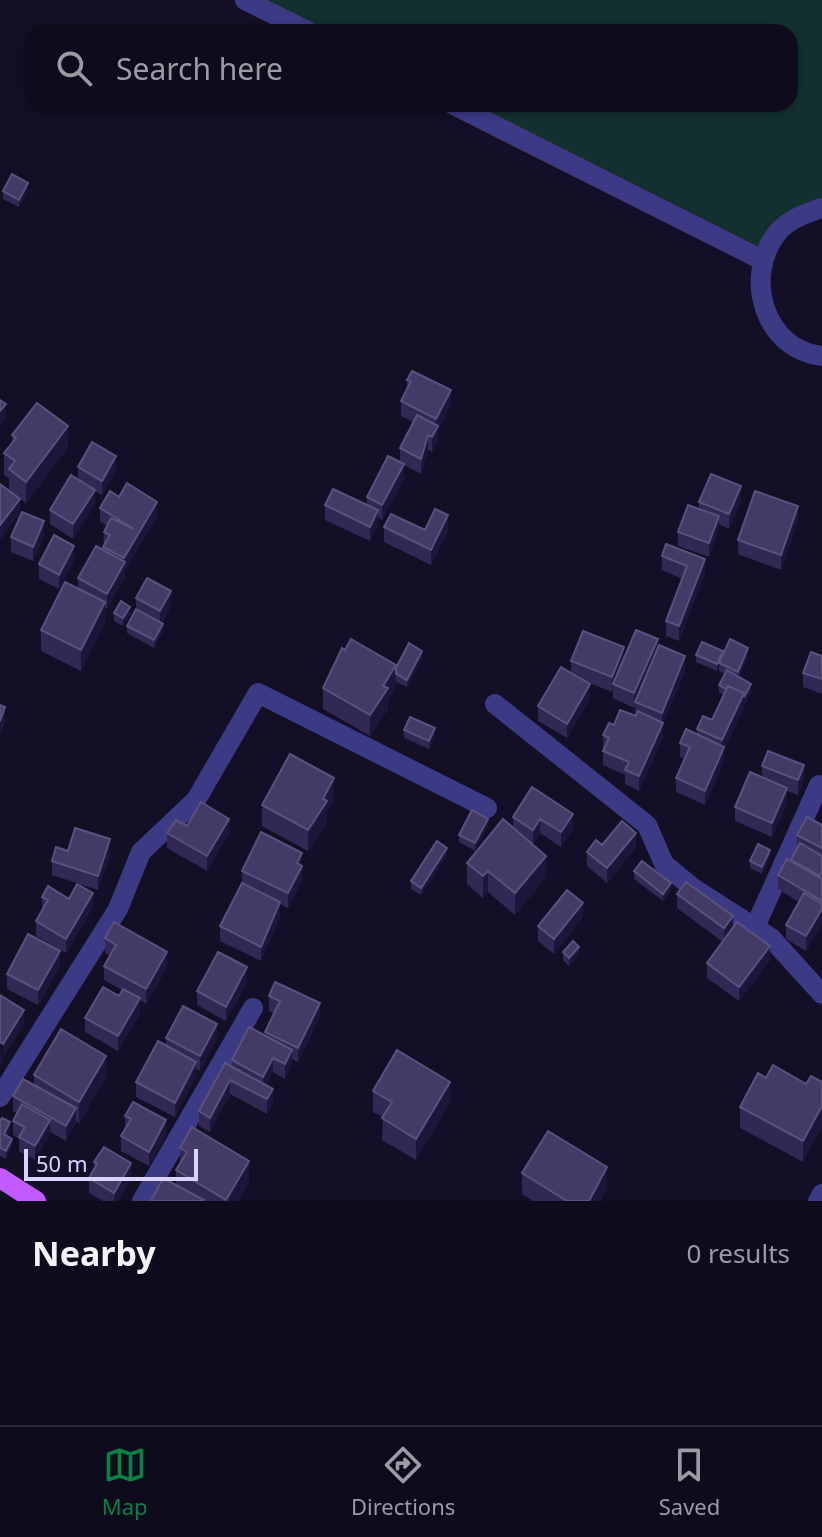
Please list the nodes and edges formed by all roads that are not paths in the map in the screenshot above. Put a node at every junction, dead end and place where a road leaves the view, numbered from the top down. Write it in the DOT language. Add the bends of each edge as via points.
graph roads {
  1 [pos="245,0"];
  2 [pos="293,24"];
  3 [pos="468,112"];
  4 [pos="822,208"];
  5 [pos="762,260"];
  6 [pos="822,356"];
  7 [pos="495,704"];
  8 [pos="819,785"];
  9 [pos="487,808"];
  10 [pos="755,927"];
  11 [pos="822,994"];
  12 [pos="253,1008"];
  13 [pos="0,1097"];
  14 [pos="0,1178"];
  15 [pos="822,1194"];
  16 [pos="36,1201"];
  17 [pos="142,1201"];
  18 [pos="818,1201"];
  1 -- 2 [label="street"];
  3 -- 5 [label="street"];
  4 -- 5 [label="street" via="798,216 776,234"];
  5 -- 6 [label="street" via="759,290 768,318 786,341"];
  7 -- 10 [label="street" via="647,825 664,864"];
  8 -- 10 [label="street"];
  9 -- 13 [label="street" via="258,693 196,800 141,852 118,909"];
  10 -- 11 [label="street" via="798,963"];
  12 -- 17 [label="street"];
  14 -- 16 [label="main road"];
  15 -- 18 [label="street"];
}
